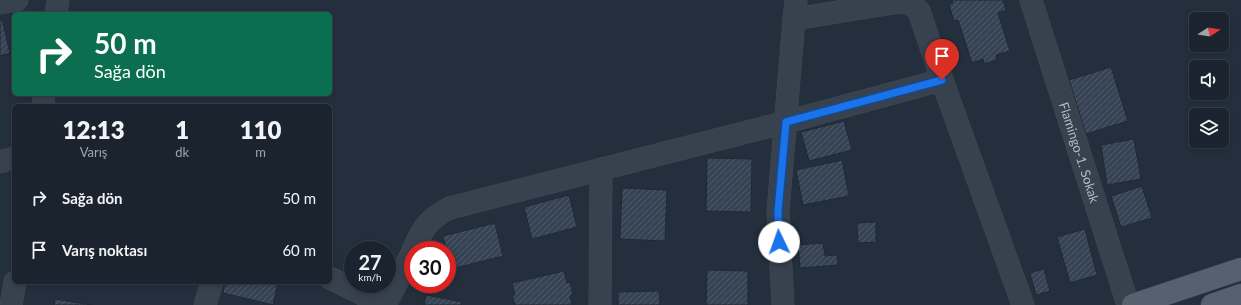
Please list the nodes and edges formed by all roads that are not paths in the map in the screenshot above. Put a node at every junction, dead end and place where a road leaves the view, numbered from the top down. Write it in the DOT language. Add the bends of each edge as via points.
graph roads {
  1 [pos="17,0"];
  2 [pos="58,0"];
  3 [pos="1031,0"];
  4 [pos="0,3"];
  5 [pos="795,9"];
  6 [pos="56,12"];
  7 [pos="942,80"];
  8 [pos="786,122"];
  9 [pos="12,159"];
  10 [pos="0,162"];
  11 [pos="601,169"];
  12 [pos="417,241"];
  13 [pos="404,268"];
  14 [pos="1241,269"];
  15 [pos="332,279"];
  16 [pos="15,284"];
  17 [pos="211,284"];
  18 [pos="1241,296"];
  19 [pos="11,305"];
  20 [pos="205,305"];
  21 [pos="379,305"];
  22 [pos="385,305"];
  23 [pos="600,305"];
  24 [pos="783,305"];
  25 [pos="1024,305"];
  26 [pos="1128,305"];
  27 [pos="1133,305"];
  28 [pos="1212,305"];
  1 -- 4 [label="street"];
  2 -- 6 [label="street"];
  3 -- 26 [label="street, Flamingo-1. Sokak"];
  5 -- 7 [label="street" via="900,2 910,4 919,11"];
  5 -- 8 [label="street"];
  7 -- 8 [label="street"];
  7 -- 25 [label="street"];
  8 -- 11 [label="street"];
  8 -- 24 [label="street" via="778,211"];
  9 -- 10 [label="street"];
  11 -- 12 [label="street" via="450,208 430,221"];
  11 -- 23 [label="street"];
  13 -- 22 [label="street"];
  14 -- 27 [label="main road"];
  15 -- 21 [label="street"];
  16 -- 19 [label="street"];
  17 -- 20 [label="street"];
  18 -- 28 [label="main road"];
}
